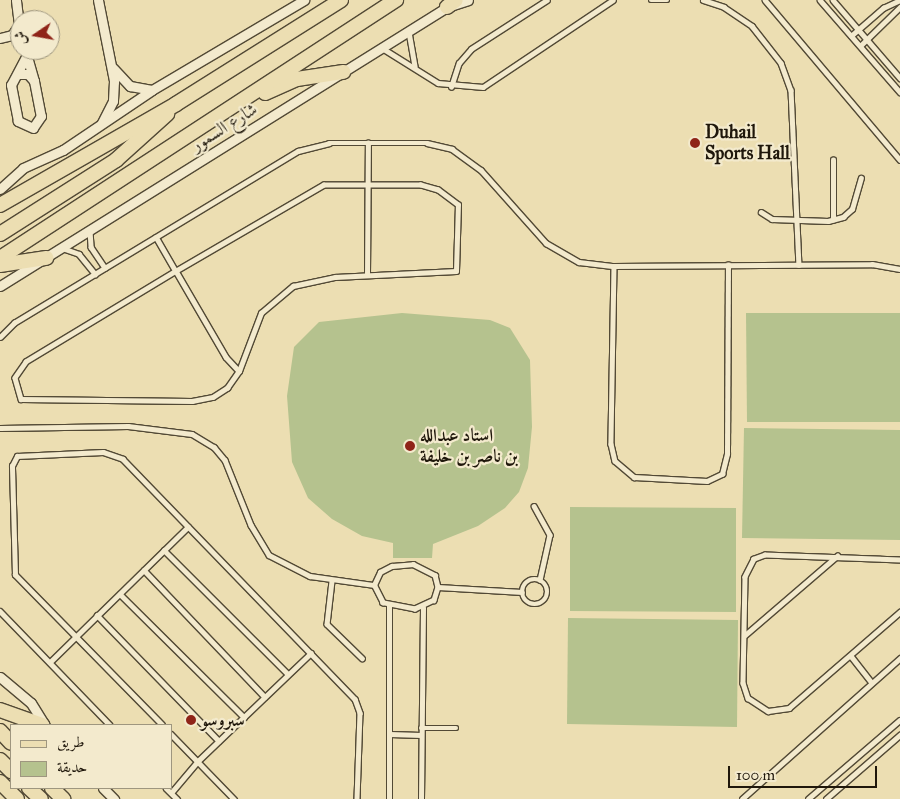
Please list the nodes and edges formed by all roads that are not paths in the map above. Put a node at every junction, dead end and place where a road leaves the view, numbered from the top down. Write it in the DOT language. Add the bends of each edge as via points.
graph roads {
  1 [pos="98,0"];
  2 [pos="304,0"];
  3 [pos="341,0"];
  4 [pos="396,0"];
  5 [pos="468,0"];
  6 [pos="547,0"];
  7 [pos="612,0"];
  8 [pos="651,0"];
  9 [pos="667,0"];
  10 [pos="703,0"];
  11 [pos="766,0"];
  12 [pos="820,0"];
  13 [pos="833,0"];
  14 [pos="900,0"];
  15 [pos="452,3"];
  16 [pos="900,7"];
  17 [pos="858,30"];
  18 [pos="409,31"];
  19 [pos="851,36"];
  20 [pos="867,40"];
  21 [pos="860,46"];
  22 [pos="382,48"];
  23 [pos="24,60"];
  24 [pos="28,60"];
  25 [pos="112,66"];
  26 [pos="415,67"];
  27 [pos="343,72"];
  28 [pos="19,74"];
  29 [pos="900,78"];
  30 [pos="34,81"];
  31 [pos="451,86"];
  32 [pos="152,90"];
  33 [pos="900,92"];
  34 [pos="248,97"];
  35 [pos="176,104"];
  36 [pos="101,125"];
  37 [pos="368,143"];
  38 [pos="833,160"];
  39 [pos="900,160"];
  40 [pos="861,178"];
  41 [pos="368,183"];
  42 [pos="0,190"];
  43 [pos="0,205"];
  44 [pos="761,212"];
  45 [pos="797,220"];
  46 [pos="833,220"];
  47 [pos="90,231"];
  48 [pos="0,234"];
  49 [pos="156,237"];
  50 [pos="60,248"];
  51 [pos="0,258"];
  52 [pos="46,258"];
  53 [pos="0,265"];
  54 [pos="728,265"];
  55 [pos="799,265"];
  56 [pos="614,266"];
  57 [pos="104,268"];
  58 [pos="900,269"];
  59 [pos="176,271"];
  60 [pos="95,274"];
  61 [pos="368,275"];
  62 [pos="0,286"];
  63 [pos="0,337"];
  64 [pos="239,371"];
  65 [pos="0,428"];
  66 [pos="534,506"];
  67 [pos="188,527"];
  68 [pos="164,550"];
  69 [pos="837,556"];
  70 [pos="900,560"];
  71 [pos="144,570"];
  72 [pos="540,580"];
  73 [pos="332,581"];
  74 [pos="374,585"];
  75 [pos="438,586"];
  76 [pos="522,592"];
  77 [pos="120,594"];
  78 [pos="389,606"];
  79 [pos="423,608"];
  80 [pos="0,611"];
  81 [pos="900,612"];
  82 [pos="97,616"];
  83 [pos="744,636"];
  84 [pos="75,637"];
  85 [pos="311,653"];
  86 [pos="851,656"];
  87 [pos="362,658"];
  88 [pos="900,658"];
  89 [pos="50,662"];
  90 [pos="288,674"];
  91 [pos="0,677"];
  92 [pos="871,682"];
  93 [pos="265,697"];
  94 [pos="0,710"];
  95 [pos="244,717"];
  96 [pos="900,720"];
  97 [pos="41,724"];
  98 [pos="43,724"];
  99 [pos="108,724"];
  100 [pos="161,724"];
  101 [pos="421,728"];
  102 [pos="456,728"];
  103 [pos="0,731"];
  104 [pos="390,734"];
  105 [pos="172,735"];
  106 [pos="421,735"];
  107 [pos="900,736"];
  108 [pos="219,741"];
  109 [pos="10,742"];
  110 [pos="0,760"];
  111 [pos="198,761"];
  112 [pos="10,770"];
  113 [pos="0,782"];
  114 [pos="30,789"];
  115 [pos="53,789"];
  116 [pos="104,789"];
  117 [pos="167,789"];
  118 [pos="171,793"];
  119 [pos="17,799"];
  120 [pos="41,799"];
  121 [pos="63,799"];
  122 [pos="114,799"];
  123 [pos="177,799"];
  124 [pos="234,799"];
  125 [pos="357,799"];
  126 [pos="389,799"];
  127 [pos="421,799"];
  128 [pos="742,799"];
  129 [pos="808,799"];
  130 [pos="826,799"];
  1 -- 25 [label="street"];
  2 -- 32 [label="street"];
  3 -- 35 [label="main road"];
  4 -- 34 [label="main road, شارع السمور"];
  5 -- 15 [label="street, شارع السمور"];
  6 -- 31 [label="lane" via="471,48 459,63"];
  7 -- 31 [label="lane" via="494,83"];
  8 -- 9 [label="lane"];
  10 -- 45 [label="lane" via="741,17 782,63 795,115"];
  11 -- 39 [label="lane"];
  12 -- 19 [label="lane"];
  13 -- 17 [label="lane"];
  14 -- 17 [label="lane"];
  15 -- 18 [label="street, شارع السمور"];
  16 -- 20 [label="lane"];
  17 -- 19 [label="lane"];
  17 -- 20 [label="lane"];
  18 -- 22 [label="street, شارع السمور"];
  18 -- 26 [label="lane"];
  19 -- 21 [label="lane"];
  20 -- 21 [label="lane"];
  20 -- 29 [label="lane"];
  21 -- 33 [label="lane"];
  22 -- 26 [label="lane"];
  22 -- 27 [label="street, شارع السمور"];
  23 -- 28 [label="street"];
  24 -- 30 [label="street"];
  25 -- 32 [label="street" via="130,86"];
  25 -- 36 [label="street" via="113,101"];
  26 -- 31 [label="lane"];
  27 -- 34 [label="main road" via="297,79"];
  27 -- 47 [label="street, شارع السمور"];
  28 -- 30 [label="street" via="28,74"];
  28 -- 30 [label="street" via="11,88 18,120 26,128 41,120"];
  32 -- 36 [label="street"];
  34 -- 51 [label="main road, شارع السمور"];
  35 -- 43 [label="main road"];
  35 -- 48 [label="main road" via="116,160"];
  36 -- 42 [label="street" via="23,168"];
  37 -- 41 [label="lane"];
  37 -- 49 [label="lane" via="329,143 303,149"];
  37 -- 56 [label="lane" via="436,144 459,153 481,170 553,249 579,262"];
  38 -- 46 [label="lane"];
  40 -- 46 [label="lane" via="852,209"];
  41 -- 59 [label="lane" via="318,187"];
  41 -- 61 [label="lane"];
  41 -- 61 [label="lane" via="430,186 456,202 460,262 449,274"];
  44 -- 45 [label="lane" via="772,219"];
  45 -- 46 [label="lane"];
  45 -- 55 [label="lane"];
  47 -- 50 [label="street, شارع السمور"];
  47 -- 57 [label="lane" via="91,247"];
  49 -- 57 [label="lane"];
  49 -- 59 [label="lane"];
  50 -- 52 [label="street, شارع السمور"];
  50 -- 60 [label="lane" via="79,254"];
  52 -- 53 [label="main road"];
  52 -- 62 [label="street, شارع السمور"];
  54 -- 55 [label="lane"];
  54 -- 56 [label="lane"];
  54 -- 56 [label="lane" via="727,454 722,474 707,481 634,477 616,461 611,444"];
  55 -- 58 [label="lane" via="872,264"];
  57 -- 60 [label="lane"];
  59 -- 64 [label="lane" via="226,357"];
  59 -- 64 [label="lane" via="26,362 15,378 19,397 28,402 200,400 221,393"];
  60 -- 63 [label="lane" via="14,323"];
  61 -- 64 [label="lane" via="315,280 281,293 258,319"];
  65 -- 73 [label="lane" via="166,427 204,439 232,471 251,525 269,555 296,571"];
  66 -- 72 [label="lane" via="550,535"];
  67 -- 68 [label="lane"];
  67 -- 84 [label="lane" via="114,454 68,452 15,458 13,572"];
  67 -- 85 [label="lane"];
  68 -- 71 [label="lane"];
  68 -- 90 [label="lane"];
  69 -- 70 [label="lane"];
  69 -- 83 [label="lane"];
  69 -- 83 [label="lane" via="754,559 745,577"];
  71 -- 77 [label="lane"];
  71 -- 93 [label="lane"];
  72 -- 76 [label="lane" via="530,580"];
  72 -- 76 [label="lane" via="548,594 542,603 527,602"];
  73 -- 74 [label="lane"];
  73 -- 87 [label="lane" via="327,624"];
  74 -- 75 [label="lane" via="385,568 406,564 431,570"];
  74 -- 78 [label="lane" via="378,598"];
  75 -- 76 [label="lane"];
  75 -- 79 [label="lane" via="434,600"];
  77 -- 82 [label="lane"];
  77 -- 95 [label="lane"];
  78 -- 79 [label="lane"];
  78 -- 104 [label="lane"];
  79 -- 101 [label="lane"];
  80 -- 89 [label="lane"];
  81 -- 86 [label="lane"];
  82 -- 84 [label="lane"];
  82 -- 108 [label="lane"];
  83 -- 86 [label="lane" via="743,683 753,703 768,711 789,708"];
  84 -- 89 [label="lane"];
  84 -- 100 [label="lane"];
  85 -- 90 [label="lane"];
  85 -- 125 [label="lane" via="358,706"];
  86 -- 92 [label="lane"];
  88 -- 92 [label="lane"];
  89 -- 99 [label="lane"];
  90 -- 93 [label="lane"];
  91 -- 98 [label="street" via="31,703"];
  92 -- 128 [label="lane"];
  93 -- 95 [label="lane"];
  94 -- 97 [label="main road"];
  95 -- 108 [label="lane"];
  96 -- 129 [label="lane"];
  101 -- 102 [label="lane"];
  101 -- 106 [label="lane"];
  103 -- 109 [label="main road"];
  104 -- 106 [label="lane"];
  104 -- 126 [label="lane"];
  105 -- 111 [label="lane"];
  106 -- 127 [label="lane"];
  107 -- 130 [label="lane"];
  108 -- 111 [label="lane"];
  110 -- 112 [label="main road"];
  111 -- 118 [label="lane"];
  111 -- 124 [label="lane"];
  113 -- 119 [label="main road"];
  114 -- 120 [label="main road"];
  115 -- 121 [label="main road"];
  116 -- 122 [label="street"];
  117 -- 118 [label="lane"];
  118 -- 123 [label="lane"];
}
